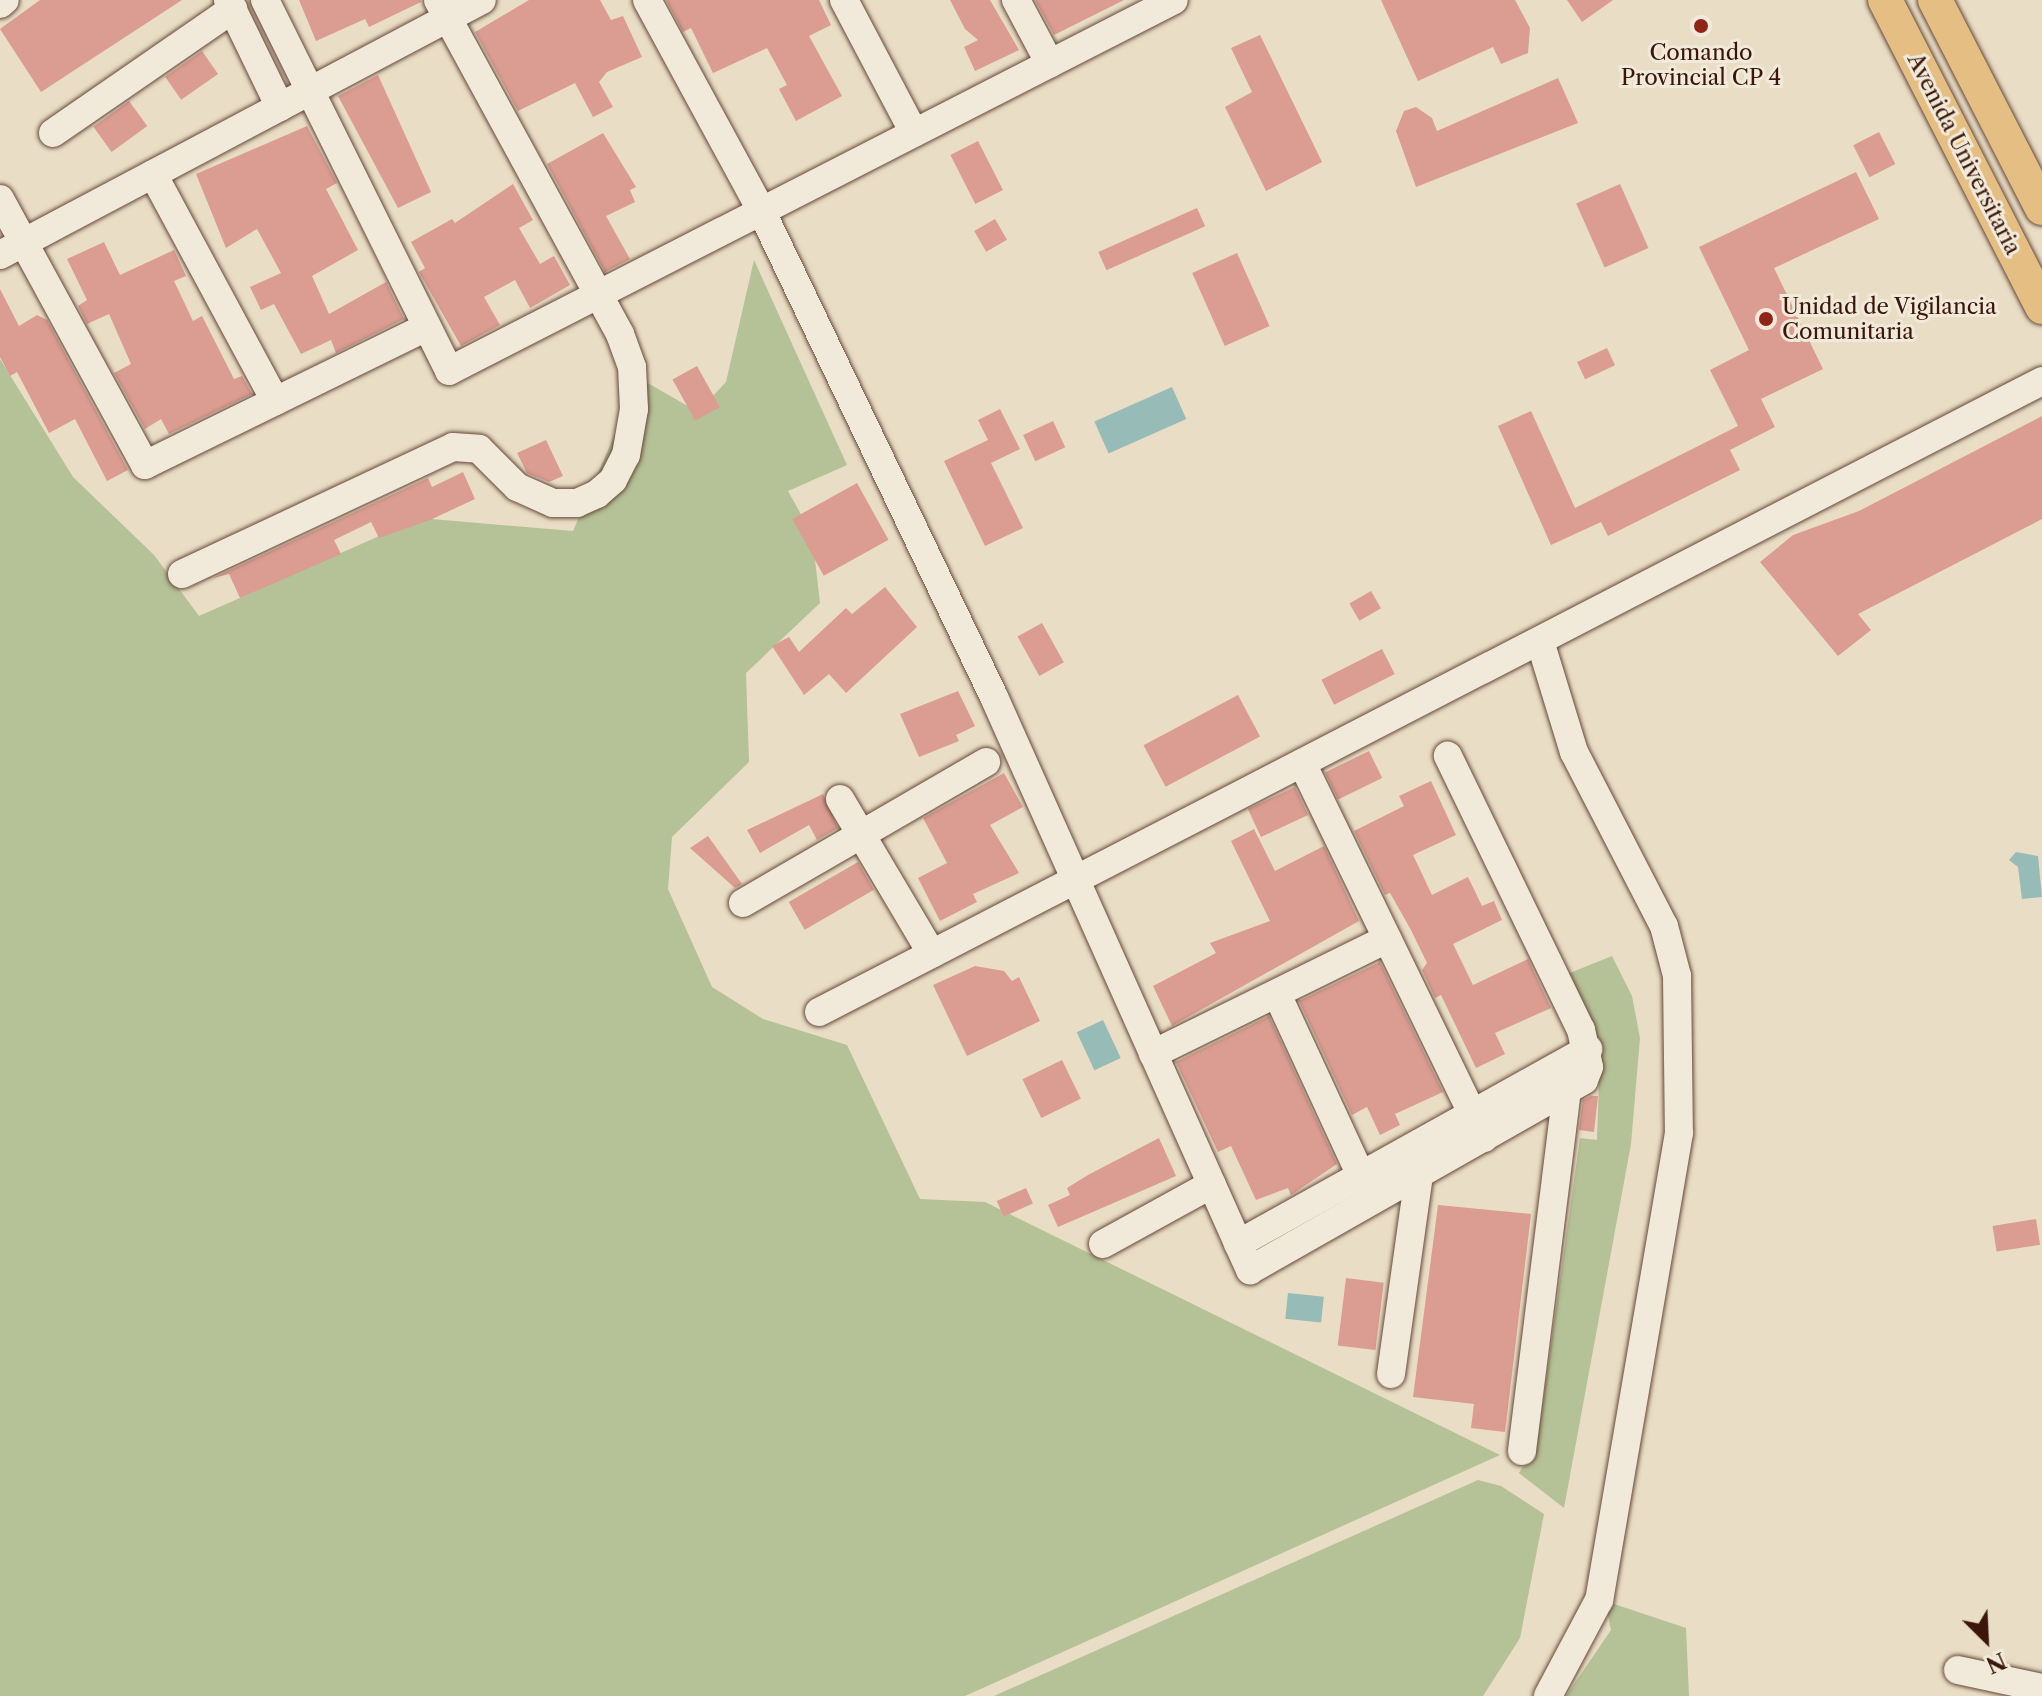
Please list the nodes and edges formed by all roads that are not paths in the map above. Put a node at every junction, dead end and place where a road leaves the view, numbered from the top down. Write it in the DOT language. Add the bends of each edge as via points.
graph roads {
  1 [pos="5,0"];
  2 [pos="482,0"];
  3 [pos="647,0"];
  4 [pos="844,0"];
  5 [pos="1016,0"];
  6 [pos="1174,0"];
  7 [pos="1885,0"];
  8 [pos="1935,0"];
  9 [pos="272,3"];
  10 [pos="0,4"];
  11 [pos="230,5"];
  12 [pos="443,9"];
  13 [pos="1050,64"];
  14 [pos="312,89"];
  15 [pos="280,107"];
  16 [pos="53,133"];
  17 [pos="914,133"];
  18 [pos="2033,168"];
  19 [pos="153,174"];
  20 [pos="0,199"];
  21 [pos="2042,208"];
  22 [pos="761,210"];
  23 [pos="12,248"];
  24 [pos="600,294"];
  25 [pos="2042,307"];
  26 [pos="425,328"];
  27 [pos="2042,381"];
  28 [pos="275,401"];
  29 [pos="182,574"];
  30 [pos="1533,644"];
  31 [pos="1448,756"];
  32 [pos="986,762"];
  33 [pos="1302,763"];
  34 [pos="840,799"];
  35 [pos="860,834"];
  36 [pos="1073,880"];
  37 [pos="743,903"];
  38 [pos="1387,939"];
  39 [pos="932,954"];
  40 [pos="1277,994"];
  41 [pos="819,1012"];
  42 [pos="1588,1049"];
  43 [pos="1153,1054"];
  44 [pos="1567,1090"];
  45 [pos="1478,1125"];
  46 [pos="1419,1175"];
  47 [pos="1212,1184"];
  48 [pos="1367,1188"];
  49 [pos="1103,1244"];
  50 [pos="1391,1374"];
  51 [pos="1522,1451"];
  52 [pos="1958,1670"];
  53 [pos="2042,1688"];
  54 [pos="1548,1696"];
  1 -- 10 [label="street"];
  2 -- 12 [label="street"];
  3 -- 22 [label="street"];
  4 -- 17 [label="street"];
  5 -- 13 [label="street"];
  6 -- 13 [label="street"];
  7 -- 25 [label="main road, Avenida Universitaria"];
  8 -- 18 [label="main road, Avenida Universitaria"];
  9 -- 14 [label="street"];
  11 -- 15 [label="street"];
  11 -- 16 [label="street"];
  12 -- 14 [label="street"];
  12 -- 24 [label="street"];
  13 -- 17 [label="street"];
  14 -- 15 [label="street"];
  14 -- 26 [label="street"];
  15 -- 19 [label="street"];
  17 -- 22 [label="street"];
  18 -- 21 [label="main road, Avenida Universitaria"];
  19 -- 23 [label="street"];
  19 -- 28 [label="street"];
  20 -- 23 [label="street"];
  22 -- 24 [label="street"];
  22 -- 36 [label="street" via="994,697"];
  23 -- 28 [label="street" via="145,465"];
  24 -- 26 [label="street" via="449,371"];
  24 -- 29 [label="street" via="632,367 634,409 626,455 613,480 597,494 577,503 553,503 517,487 479,449 453,447"];
  26 -- 28 [label="street"];
  27 -- 30 [label="street"];
  30 -- 33 [label="street"];
  30 -- 54 [label="street" via="1574,752 1664,926 1677,976 1679,1133 1599,1600"];
  31 -- 42 [label="street"];
  32 -- 35 [label="street"];
  33 -- 36 [label="street"];
  33 -- 38 [label="street"];
  34 -- 35 [label="street"];
  35 -- 37 [label="street"];
  35 -- 39 [label="street"];
  36 -- 39 [label="street"];
  36 -- 43 [label="street"];
  38 -- 40 [label="street"];
  38 -- 45 [label="street"];
  39 -- 41 [label="street"];
  40 -- 43 [label="street"];
  40 -- 48 [label="street"];
  42 -- 44 [label="street" via="1584,1080"];
  42 -- 45 [label="street"];
  43 -- 47 [label="street"];
  44 -- 45 [label="street"];
  44 -- 51 [label="street"];
  45 -- 46 [label="street"];
  45 -- 48 [label="street"];
  46 -- 48 [label="street"];
  46 -- 50 [label="street"];
  47 -- 48 [label="street" via="1238,1244"];
  47 -- 49 [label="street"];
  52 -- 53 [label="street"];
}
